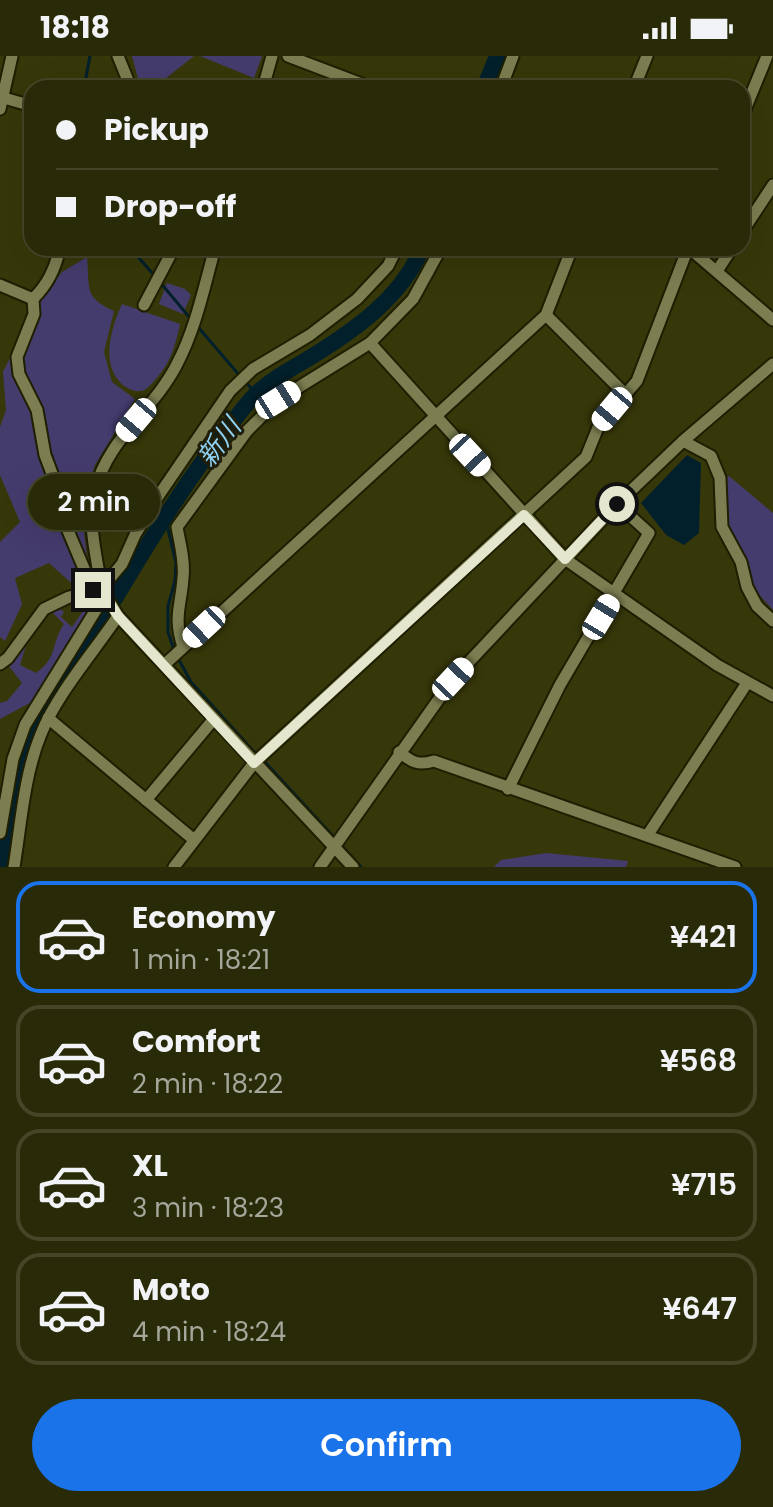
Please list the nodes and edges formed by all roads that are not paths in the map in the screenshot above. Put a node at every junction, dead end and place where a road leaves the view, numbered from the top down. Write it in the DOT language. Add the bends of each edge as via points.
graph roads {
  1 [pos="12,56"];
  2 [pos="118,56"];
  3 [pos="272,56"];
  4 [pos="288,56"];
  5 [pos="513,56"];
  6 [pos="647,56"];
  7 [pos="767,56"];
  8 [pos="128,80"];
  9 [pos="265,80"];
  10 [pos="351,80"];
  11 [pos="504,80"];
  12 [pos="637,80"];
  13 [pos="750,97"];
  14 [pos="2,104"];
  15 [pos="24,105"];
  16 [pos="773,185"];
  17 [pos="750,220"];
  18 [pos="58,256"];
  19 [pos="170,256"];
  20 [pos="213,256"];
  21 [pos="393,256"];
  22 [pos="437,256"];
  23 [pos="569,256"];
  24 [pos="685,256"];
  25 [pos="698,256"];
  26 [pos="727,256"];
  27 [pos="717,271"];
  28 [pos="0,285"];
  29 [pos="33,299"];
  30 [pos="144,305"];
  31 [pos="546,315"];
  32 [pos="773,320"];
  33 [pos="370,343"];
  34 [pos="773,364"];
  35 [pos="625,394"];
  36 [pos="433,415"];
  37 [pos="683,441"];
  38 [pos="617,504"];
  39 [pos="524,515"];
  40 [pos="565,559"];
  41 [pos="97,589"];
  42 [pos="614,595"];
  43 [pos="118,616"];
  44 [pos="773,621"];
  45 [pos="183,647"];
  46 [pos="0,664"];
  47 [pos="164,665"];
  48 [pos="747,683"];
  49 [pos="773,696"];
  50 [pos="48,718"];
  51 [pos="213,720"];
  52 [pos="399,752"];
  53 [pos="254,763"];
  54 [pos="508,789"];
  55 [pos="146,800"];
  56 [pos="0,833"];
  57 [pos="647,836"];
  58 [pos="193,839"];
  59 [pos="334,848"];
  60 [pos="14,867"];
  61 [pos="174,867"];
  62 [pos="320,867"];
  63 [pos="353,867"];
  64 [pos="735,867"];
  1 -- 14 [label="street"];
  2 -- 8 [label="street"];
  3 -- 9 [label="street"];
  4 -- 10 [label="street"];
  5 -- 11 [label="street"];
  6 -- 12 [label="street"];
  7 -- 13 [label="street"];
  14 -- 15 [label="street"];
  16 -- 17 [label="street"];
  18 -- 29 [label="street" via="43,290"];
  19 -- 30 [label="street"];
  20 -- 41 [label="street" via="178,364 118,441 95,491"];
  21 -- 41 [label="street" via="357,299 253,369 230,391 159,495 122,564"];
  22 -- 33 [label="street" via="413,299"];
  23 -- 31 [label="street"];
  24 -- 35 [label="street" via="637,381"];
  25 -- 27 [label="street"];
  26 -- 27 [label="street"];
  27 -- 32 [label="street"];
  28 -- 29 [label="street"];
  29 -- 41 [label="street" via="34,314 17,357 19,374 37,410 64,521"];
  31 -- 35 [label="street"];
  31 -- 36 [label="street"];
  33 -- 36 [label="street"];
  33 -- 45 [label="street" via="278,400 247,431 177,527 183,580 177,629"];
  34 -- 37 [label="street"];
  35 -- 39 [label="street" via="599,425 586,457"];
  36 -- 39 [label="street"];
  36 -- 45 [label="street"];
  37 -- 38 [label="street"];
  37 -- 44 [label="street" via="711,456 720,478 722,527 757,606"];
  38 -- 40 [label="street"];
  38 -- 42 [label="street" via="649,533"];
  39 -- 40 [label="street"];
  39 -- 53 [label="street"];
  40 -- 42 [label="street"];
  40 -- 52 [label="street" via="453,679"];
  41 -- 43 [label="street"];
  41 -- 46 [label="street" via="44,609"];
  41 -- 56 [label="street" via="102,600 25,725 13,759"];
  42 -- 48 [label="street"];
  42 -- 54 [label="street" via="560,685"];
  43 -- 47 [label="street"];
  43 -- 50 [label="street"];
  45 -- 47 [label="street"];
  47 -- 51 [label="street"];
  48 -- 49 [label="street"];
  48 -- 57 [label="street"];
  50 -- 55 [label="street"];
  50 -- 60 [label="street" via="30,769"];
  51 -- 53 [label="street"];
  51 -- 55 [label="street"];
  52 -- 54 [label="street" via="412,762 434,761"];
  52 -- 59 [label="street"];
  53 -- 58 [label="street"];
  53 -- 59 [label="street"];
  54 -- 57 [label="street"];
  55 -- 58 [label="street"];
  57 -- 64 [label="street"];
  58 -- 61 [label="street"];
  59 -- 62 [label="street"];
  59 -- 63 [label="street"];
}
